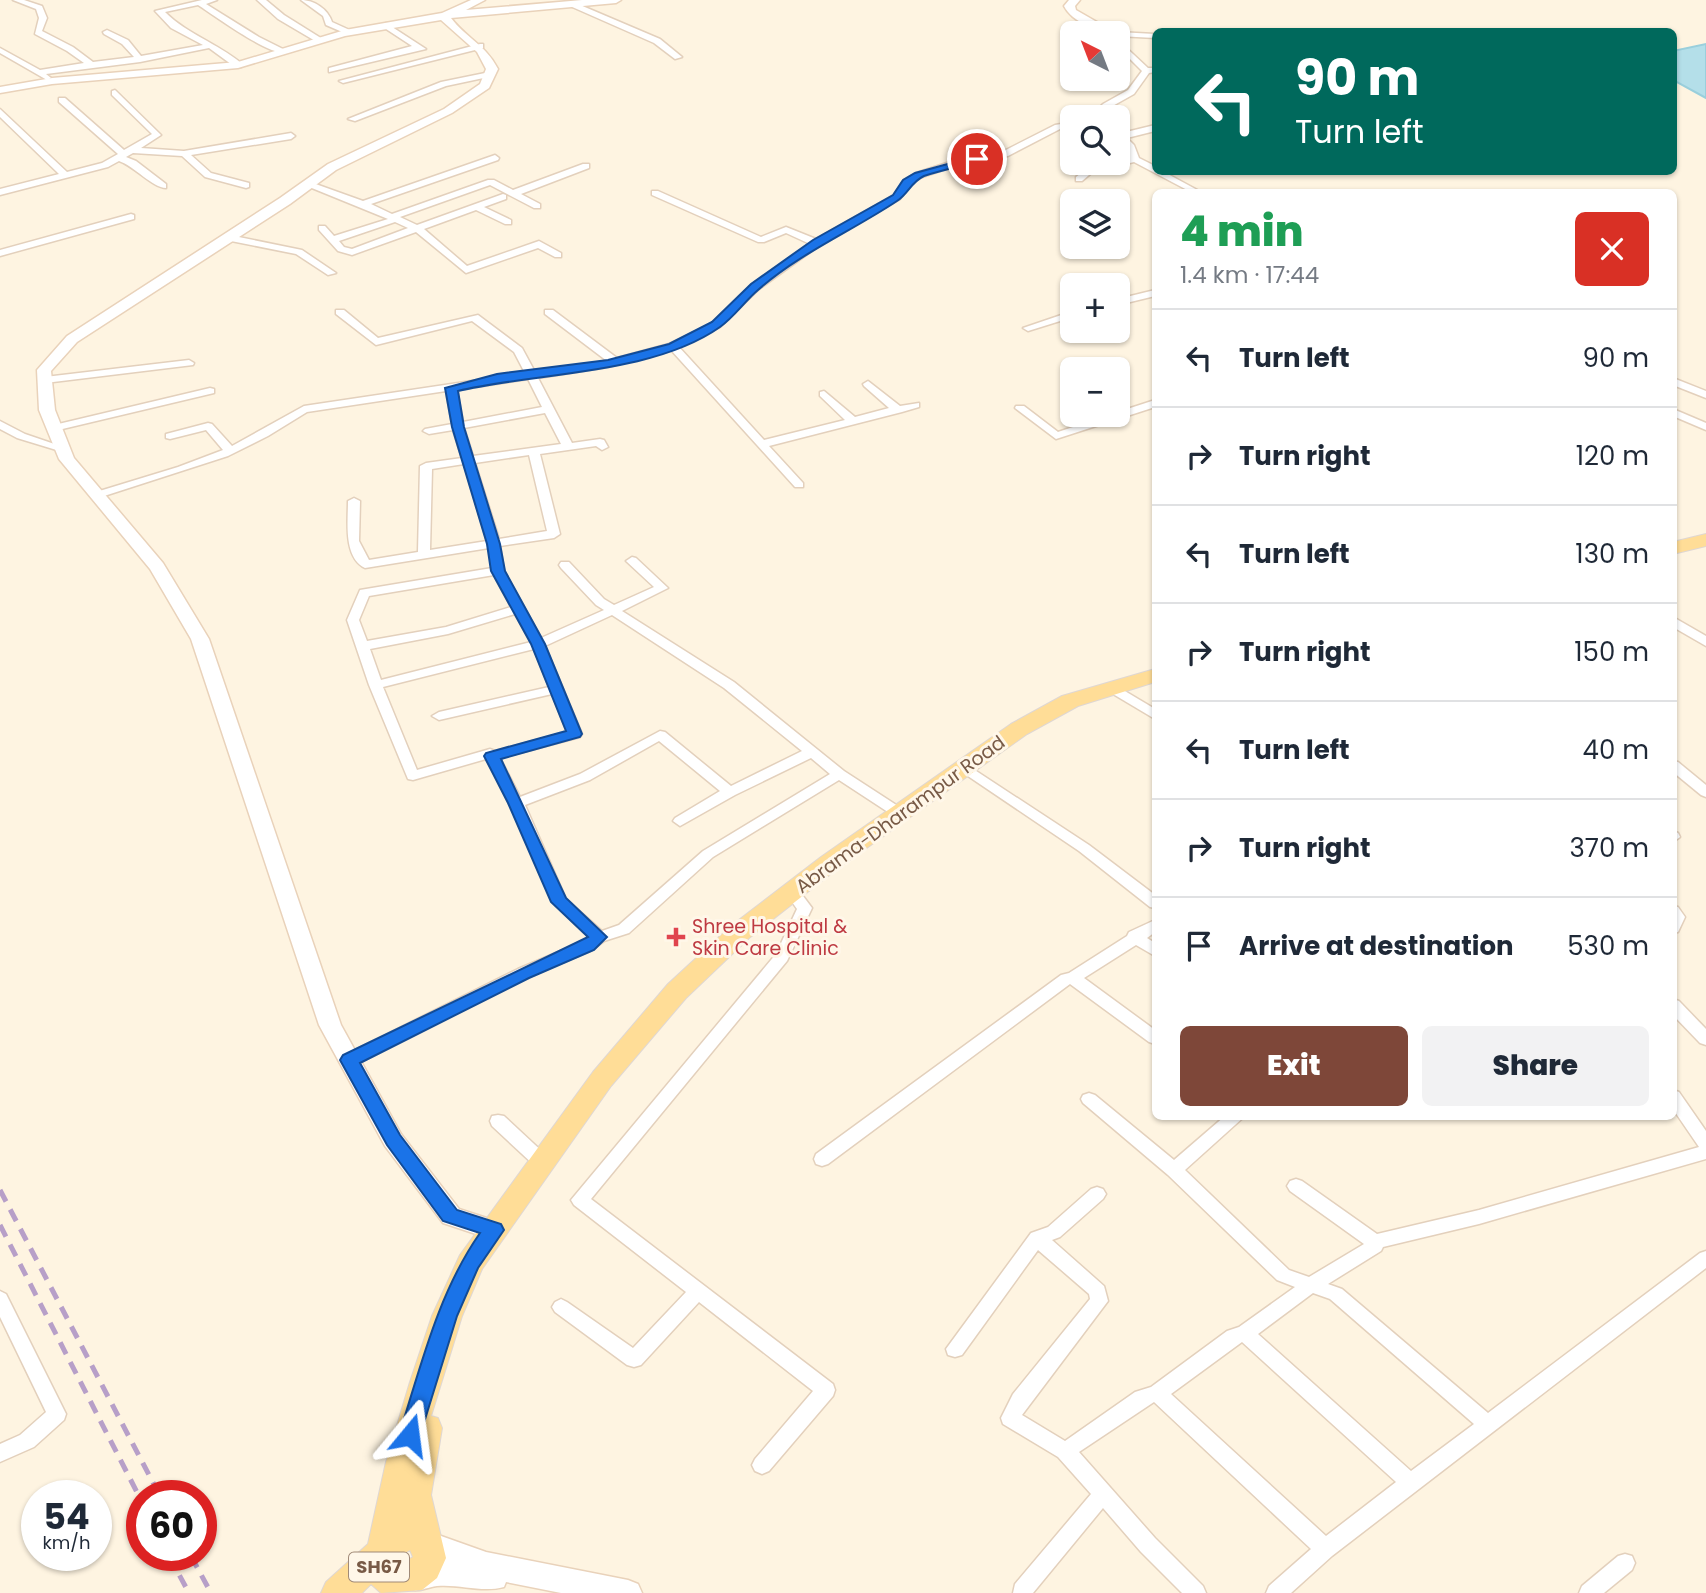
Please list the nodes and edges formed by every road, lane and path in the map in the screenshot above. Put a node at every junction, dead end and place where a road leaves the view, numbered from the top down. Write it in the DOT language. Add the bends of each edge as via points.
graph roads {
  1 [pos="17,0"];
  2 [pos="213,0"];
  3 [pos="305,0"];
  4 [pos="480,0"];
  5 [pos="616,0"];
  6 [pos="1074,0"];
  7 [pos="266,1"];
  8 [pos="200,3"];
  9 [pos="573,5"];
  10 [pos="444,16"];
  11 [pos="1089,21"];
  12 [pos="386,25"];
  13 [pos="107,32"];
  14 [pos="350,32"];
  15 [pos="1130,35"];
  16 [pos="1152,36"];
  17 [pos="320,40"];
  18 [pos="209,46"];
  19 [pos="480,46"];
  20 [pos="418,47"];
  21 [pos="0,50"];
  22 [pos="285,52"];
  23 [pos="1130,52"];
  24 [pos="436,56"];
  25 [pos="678,57"];
  26 [pos="140,60"];
  27 [pos="89,63"];
  28 [pos="238,65"];
  29 [pos="332,70"];
  30 [pos="1151,70"];
  31 [pos="39,73"];
  32 [pos="490,74"];
  33 [pos="52,81"];
  34 [pos="343,81"];
  35 [pos="0,90"];
  36 [pos="115,93"];
  37 [pos="62,100"];
  38 [pos="1108,105"];
  39 [pos="0,112"];
  40 [pos="352,119"];
  41 [pos="1060,127"];
  42 [pos="1152,129"];
  43 [pos="1130,134"];
  44 [pos="291,136"];
  45 [pos="1130,145"];
  46 [pos="184,153"];
  47 [pos="124,154"];
  48 [pos="495,158"];
  49 [pos="1135,159"];
  50 [pos="1130,160"];
  51 [pos="586,166"];
  52 [pos="1152,168"];
  53 [pos="65,175"];
  54 [pos="1084,175"];
  55 [pos="1165,175"];
  56 [pos="1079,179"];
  57 [pos="307,184"];
  58 [pos="246,185"];
  59 [pos="163,186"];
  60 [pos="1191,189"];
  61 [pos="0,192"];
  62 [pos="514,193"];
  63 [pos="656,193"];
  64 [pos="503,197"];
  65 [pos="363,204"];
  66 [pos="537,206"];
  67 [pos="477,207"];
  68 [pos="131,217"];
  69 [pos="394,218"];
  70 [pos="508,222"];
  71 [pos="322,228"];
  72 [pos="418,229"];
  73 [pos="229,238"];
  74 [pos="335,239"];
  75 [pos="817,243"];
  76 [pos="0,253"];
  77 [pos="558,255"];
  78 [pos="331,273"];
  79 [pos="1152,294"];
  80 [pos="1130,299"];
  81 [pos="340,312"];
  82 [pos="549,312"];
  83 [pos="1060,318"];
  84 [pos="1028,328"];
  85 [pos="673,346"];
  86 [pos="614,361"];
  87 [pos="189,363"];
  88 [pos="530,373"];
  89 [pos="45,380"];
  90 [pos="1677,383"];
  91 [pos="867,384"];
  92 [pos="451,388"];
  93 [pos="209,391"];
  94 [pos="824,394"];
  95 [pos="1706,395"];
  96 [pos="1152,404"];
  97 [pos="915,405"];
  98 [pos="1020,408"];
  99 [pos="550,409"];
  100 [pos="898,410"];
  101 [pos="1677,414"];
  102 [pos="853,421"];
  103 [pos="0,424"];
  104 [pos="458,427"];
  105 [pos="1706,427"];
  106 [pos="54,428"];
  107 [pos="429,431"];
  108 [pos="170,436"];
  109 [pos="762,444"];
  110 [pos="568,446"];
  111 [pos="602,447"];
  112 [pos="63,449"];
  113 [pos="229,449"];
  114 [pos="534,451"];
  115 [pos="468,461"];
  116 [pos="799,485"];
  117 [pos="97,495"];
  118 [pos="354,500"];
  119 [pos="1706,540"];
  120 [pos="494,544"];
  121 [pos="1677,547"];
  122 [pos="424,556"];
  123 [pos="632,561"];
  124 [pos="565,565"];
  125 [pos="498,571"];
  126 [pos="520,608"];
  127 [pos="615,610"];
  128 [pos="1677,624"];
  129 [pos="1706,642"];
  130 [pos="538,644"];
  131 [pos="363,646"];
  132 [pos="1152,675"];
  133 [pos="376,685"];
  134 [pos="1113,688"];
  135 [pos="557,690"];
  136 [pos="1152,714"];
  137 [pos="439,716"];
  138 [pos="812,752"];
  139 [pos="492,756"];
  140 [pos="964,767"];
  141 [pos="1677,768"];
  142 [pos="839,774"];
  143 [pos="730,792"];
  144 [pos="1706,792"];
  145 [pos="516,803"];
  146 [pos="899,813"];
  147 [pos="680,821"];
  148 [pos="792,892"];
  149 [pos="1152,901"];
  150 [pos="1152,927"];
  151 [pos="1134,936"];
  152 [pos="599,937"];
  153 [pos="1152,949"];
  154 [pos="1073,978"];
  155 [pos="1677,1009"];
  156 [pos="1152,1036"];
  157 [pos="1706,1038"];
  158 [pos="349,1060"];
  159 [pos="1089,1100"];
  160 [pos="1677,1102"];
  161 [pos="1232,1120"];
  162 [pos="498,1121"];
  163 [pos="1706,1144"];
  164 [pos="1706,1152"];
  165 [pos="822,1159"];
  166 [pos="541,1161"];
  167 [pos="1174,1170"];
  168 [pos="1296,1186"];
  169 [pos="1097,1194"];
  170 [pos="494,1230"];
  171 [pos="1037,1238"];
  172 [pos="1375,1242"];
  173 [pos="1706,1258"];
  174 [pos="1309,1287"];
  175 [pos="698,1291"];
  176 [pos="0,1299"];
  177 [pos="561,1307"];
  178 [pos="1245,1334"];
  179 [pos="955,1349"];
  180 [pos="1157,1393"];
  181 [pos="1489,1425"];
  182 [pos="1065,1451"];
  183 [pos="0,1453"];
  184 [pos="762,1465"];
  185 [pos="1410,1483"];
  186 [pos="1103,1494"];
  187 [pos="424,1541"];
  188 [pos="1325,1549"];
  189 [pos="1625,1563"];
  190 [pos="392,1565"];
  191 [pos="1022,1591"];
  192 [pos="338,1593"];
  193 [pos="352,1593"];
  194 [pos="582,1593"];
  195 [pos="628,1593"];
  196 [pos="1196,1593"];
  197 [pos="1276,1593"];
  198 [pos="1589,1593"];
  1 -- 27 [label="street" via="39,8 43,18 38,32"];
  2 -- 8 [label="street"];
  3 -- 14 [label="street" via="326,15 329,23"];
  4 -- 10 [label="street"];
  5 -- 9 [label="street"];
  6 -- 11 [label="street" via="1069,6 1072,12"];
  7 -- 17 [label="street" via="281,17"];
  8 -- 18 [label="street" via="159,11 174,26"];
  8 -- 22 [label="street"];
  9 -- 10 [label="street"];
  9 -- 25 [label="street" via="657,41"];
  10 -- 12 [label="street"];
  10 -- 19 [label="street" via="449,25"];
  12 -- 14 [label="street"];
  12 -- 20 [label="street"];
  13 -- 26 [label="street" via="125,42"];
  14 -- 17 [label="street"];
  15 -- 16 [label="street"];
  17 -- 22 [label="street"];
  18 -- 26 [label="street"];
  18 -- 28 [label="street"];
  19 -- 24 [label="street"];
  19 -- 32 [label="street" via="492,69"];
  20 -- 24 [label="street"];
  20 -- 29 [label="street"];
  21 -- 31 [label="street"];
  22 -- 28 [label="street"];
  23 -- 30 [label="street"];
  24 -- 34 [label="street"];
  26 -- 27 [label="street"];
  27 -- 31 [label="street"];
  28 -- 33 [label="street"];
  30 -- 38 [label="street" via="1131,92"];
  31 -- 33 [label="street"];
  32 -- 40 [label="street" via="444,84"];
  32 -- 57 [label="street" via="485,86 448,111 332,167"];
  33 -- 35 [label="street"];
  36 -- 47 [label="street" via="158,135"];
  37 -- 47 [label="street"];
  39 -- 53 [label="street"];
  41 -- 75 [label="street" via="1005,155 919,175 907,182 897,197"];
  42 -- 43 [label="street"];
  44 -- 46 [label="street"];
  45 -- 49 [label="street"];
  46 -- 47 [label="street"];
  46 -- 58 [label="street" via="208,175"];
  47 -- 53 [label="street"];
  47 -- 59 [label="street"];
  48 -- 65 [label="street"];
  49 -- 50 [label="street"];
  49 -- 52 [label="street"];
  51 -- 62 [label="street"];
  53 -- 61 [label="street"];
  54 -- 56 [label="street"];
  55 -- 60 [label="street"];
  57 -- 65 [label="street"];
  57 -- 73 [label="street"];
  62 -- 66 [label="street"];
  62 -- 69 [label="street" via="491,182"];
  63 -- 75 [label="street" via="761,240 786,230"];
  64 -- 67 [label="street"];
  65 -- 69 [label="street"];
  67 -- 70 [label="street"];
  67 -- 72 [label="street"];
  68 -- 76 [label="street"];
  69 -- 72 [label="street"];
  69 -- 74 [label="street"];
  71 -- 74 [label="street"];
  72 -- 74 [label="street" via="352,252 341,249"];
  72 -- 77 [label="street" via="466,270 540,244"];
  73 -- 78 [label="street" via="299,252"];
  73 -- 89 [label="street" via="72,339 44,370"];
  75 -- 85 [label="street" via="755,286 716,325"];
  79 -- 80 [label="street"];
  81 -- 88 [label="street" via="376,342 474,317 518,349"];
  82 -- 86 [label="street"];
  83 -- 84 [label="street"];
  85 -- 86 [label="street"];
  85 -- 109 [label="street"];
  86 -- 88 [label="street"];
  87 -- 89 [label="street"];
  88 -- 92 [label="street"];
  88 -- 99 [label="street"];
  89 -- 106 [label="street" via="47,410"];
  90 -- 95 [label="street"];
  91 -- 100 [label="street"];
  92 -- 104 [label="street"];
  92 -- 113 [label="street" via="304,409"];
  93 -- 106 [label="street"];
  94 -- 102 [label="street"];
  96 -- 98 [label="street" via="1056,436"];
  97 -- 100 [label="street"];
  99 -- 104 [label="street"];
  99 -- 110 [label="street"];
  100 -- 102 [label="street"];
  101 -- 105 [label="street"];
  102 -- 109 [label="street"];
  103 -- 112 [label="street"];
  104 -- 107 [label="street"];
  104 -- 115 [label="street"];
  106 -- 112 [label="street"];
  108 -- 113 [label="street" via="208,426"];
  109 -- 116 [label="street"];
  110 -- 111 [label="street" via="600,442"];
  110 -- 114 [label="street"];
  112 -- 117 [label="street"];
  113 -- 117 [label="street"];
  114 -- 115 [label="street"];
  114 -- 120 [label="street" via="554,534"];
  115 -- 120 [label="street"];
  115 -- 122 [label="street" via="426,466"];
  117 -- 158 [label="street" via="157,567 200,639 330,1025"];
  118 -- 122 [label="street" via="353,541 365,564"];
  119 -- 121 [label="main road"];
  120 -- 122 [label="street"];
  120 -- 125 [label="street"];
  123 -- 127 [label="street" via="662,588"];
  124 -- 127 [label="street" via="600,602"];
  125 -- 126 [label="street"];
  125 -- 131 [label="street" via="364,593 353,620"];
  126 -- 130 [label="street"];
  126 -- 131 [label="street" via="448,630"];
  127 -- 130 [label="street"];
  127 -- 138 [label="street" via="729,685"];
  128 -- 129 [label="street"];
  130 -- 133 [label="street"];
  130 -- 135 [label="street"];
  131 -- 133 [label="street"];
  132 -- 134 [label="main road, Abrama-Dharampur Road / SH67"];
  133 -- 139 [label="street" via="413,776"];
  134 -- 136 [label="street"];
  134 -- 140 [label="main road, Abrama-Dharampur Road / SH67" via="1070,701"];
  135 -- 137 [label="street"];
  135 -- 139 [label="street" via="575,734"];
  138 -- 142 [label="street"];
  138 -- 143 [label="street"];
  139 -- 145 [label="street"];
  140 -- 146 [label="main road, Abrama-Dharampur Road / SH67"];
  140 -- 149 [label="street" via="1084,848"];
  141 -- 144 [label="street"];
  142 -- 146 [label="street"];
  142 -- 152 [label="street" via="708,854 624,929"];
  143 -- 145 [label="street" via="660,735 585,776"];
  143 -- 147 [label="street"];
  145 -- 152 [label="street" via="559,902"];
  146 -- 148 [label="main road, Abrama-Dharampur Road / SH67"];
  148 -- 166 [label="main road, Abrama-Dharampur Road / SH67" via="740,932 677,991"];
  148 -- 175 [label="street" via="805,908 782,957 580,1200"];
  150 -- 151 [label="street"];
  151 -- 153 [label="street"];
  151 -- 154 [label="street"];
  152 -- 158 [label="street"];
  154 -- 156 [label="street"];
  154 -- 165 [label="street"];
  155 -- 157 [label="street"];
  158 -- 170 [label="street" via="394,1140 450,1216"];
  159 -- 167 [label="street"];
  160 -- 163 [label="street"];
  161 -- 167 [label="street"];
  162 -- 166 [label="street"];
  164 -- 172 [label="street"];
  166 -- 170 [label="main road, Abrama-Dharampur Road / SH67"];
  167 -- 174 [label="street" via="1283,1275"];
  168 -- 172 [label="street"];
  169 -- 171 [label="street" via="1054,1232"];
  170 -- 187 [label="main road, SH67" via="457,1329 421,1449 415,1495"];
  170 -- 190 [label="main road, SH67" via="470,1264 443,1329 402,1462"];
  171 -- 179 [label="street"];
  171 -- 182 [label="street" via="1098,1291 1099,1301 1010,1418"];
  172 -- 174 [label="street"];
  173 -- 181 [label="street"];
  174 -- 178 [label="street"];
  174 -- 181 [label="street" via="1336,1294"];
  175 -- 177 [label="street" via="635,1359"];
  175 -- 184 [label="street" via="826,1390"];
  176 -- 183 [label="street" via="57,1414 27,1441"];
  178 -- 180 [label="street" via="1233,1337"];
  178 -- 185 [label="street"];
  180 -- 182 [label="street" via="1142,1398"];
  180 -- 188 [label="street"];
  181 -- 185 [label="street"];
  182 -- 186 [label="street"];
  185 -- 188 [label="street"];
  186 -- 191 [label="street"];
  186 -- 196 [label="street"];
  187 -- 190 [label="main road, SH67" via="415,1535 398,1537"];
  187 -- 190 [label="main road, SH67" via="430,1550 428,1566"];
  187 -- 195 [label="street" via="486,1565"];
  188 -- 197 [label="street"];
  189 -- 198 [label="street"];
  190 -- 192 [label="main road, SH67"];
  190 -- 193 [label="main road, SH67"];
  190 -- 194 [label="street"];
}
